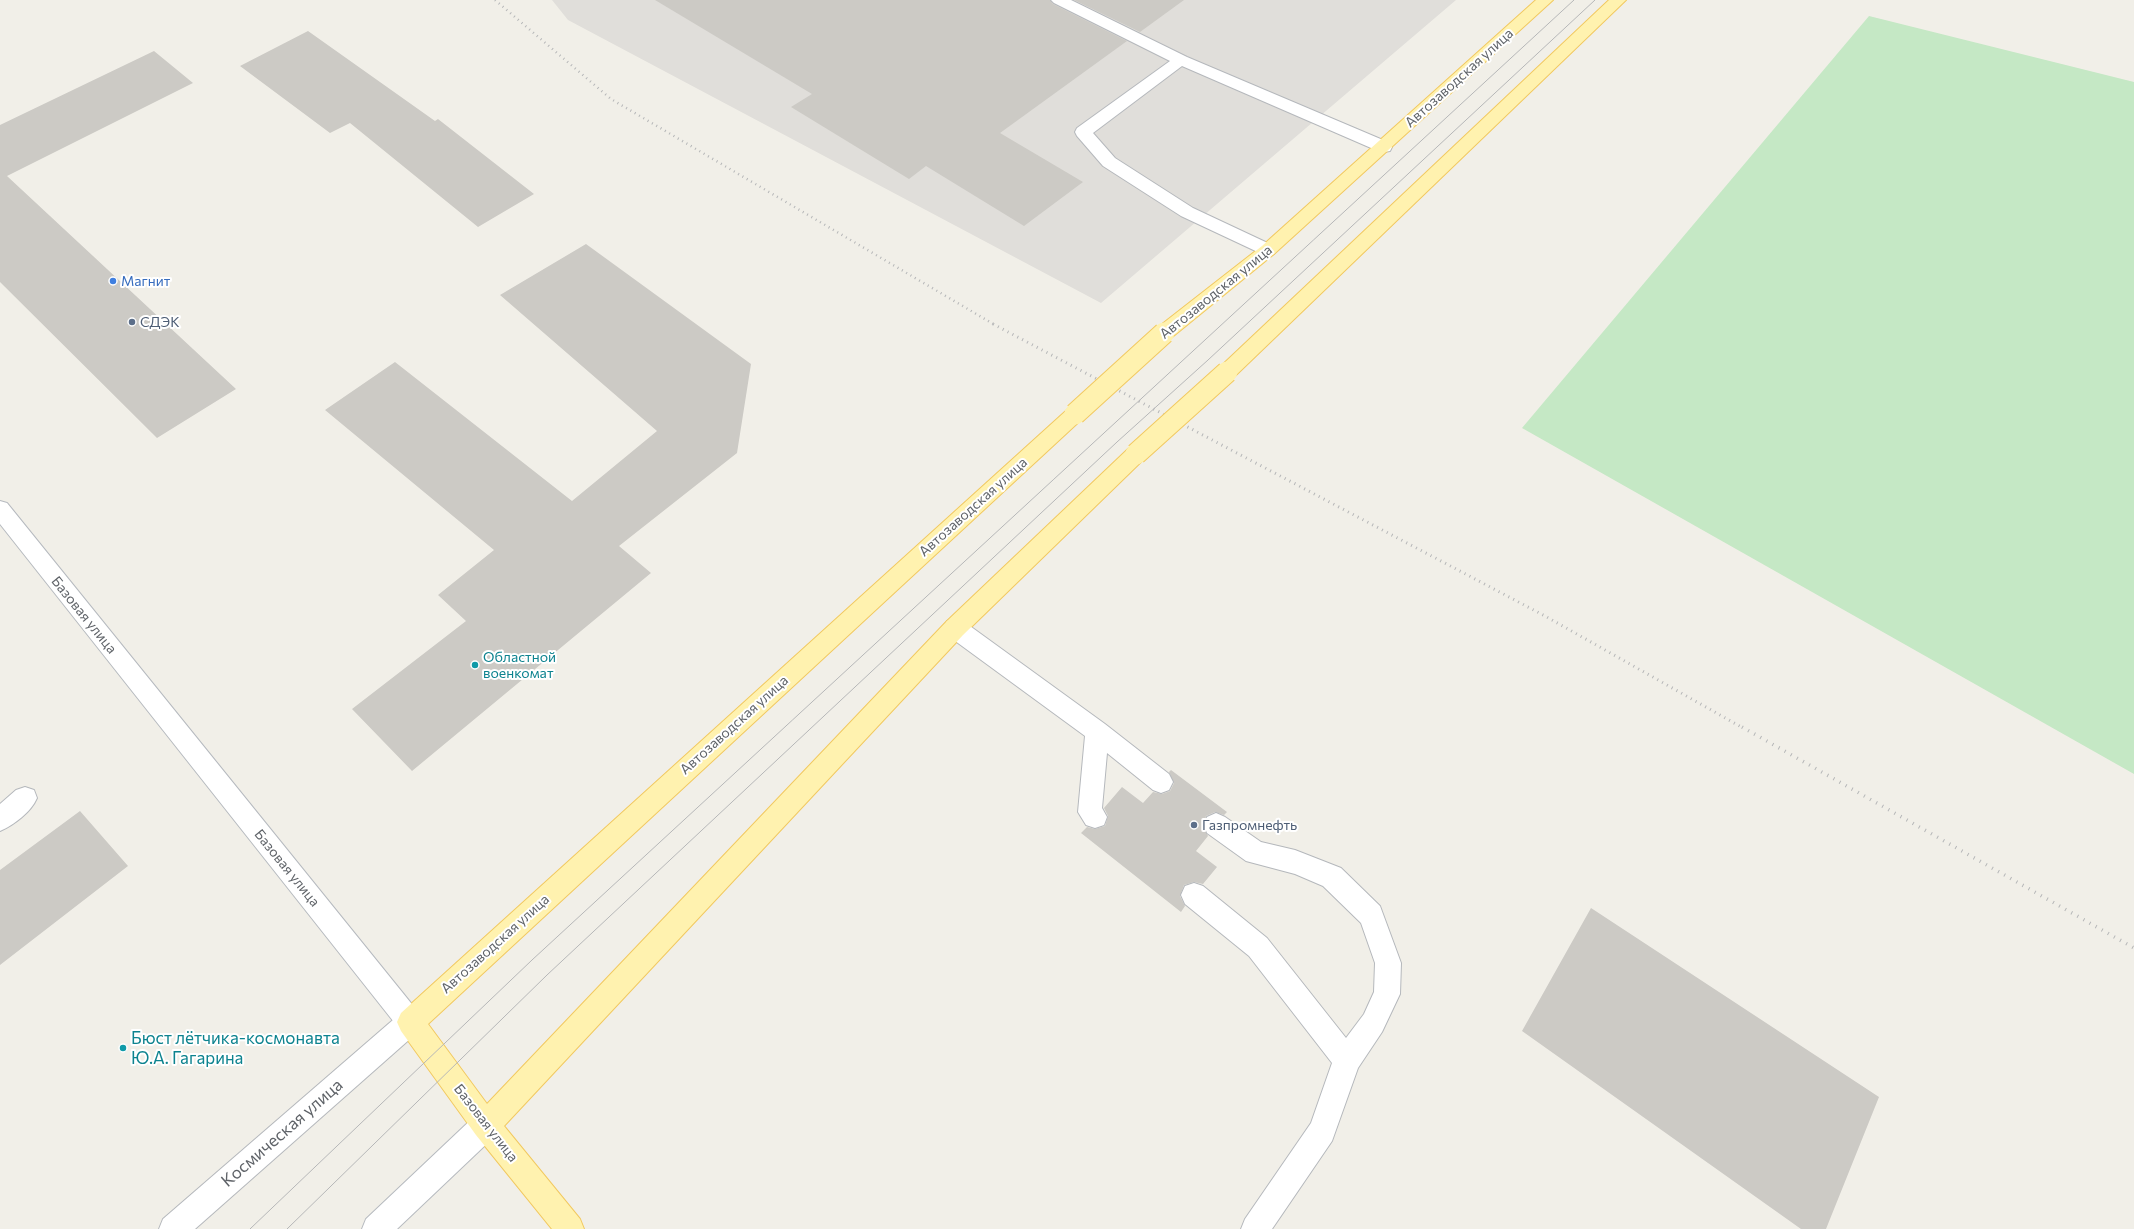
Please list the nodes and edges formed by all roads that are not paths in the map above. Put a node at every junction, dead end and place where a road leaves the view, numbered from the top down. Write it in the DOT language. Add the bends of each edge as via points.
graph roads {
  1 [pos="1059,0"];
  2 [pos="1545,0"];
  3 [pos="1618,0"];
  4 [pos="1181,60"];
  5 [pos="1384,147"];
  6 [pos="1268,250"];
  7 [pos="0,509"];
  8 [pos="955,628"];
  9 [pos="1097,731"];
  10 [pos="1161,782"];
  11 [pos="25,798"];
  12 [pos="1096,817"];
  13 [pos="0,819"];
  14 [pos="1216,825"];
  15 [pos="1194,895"];
  16 [pos="410,1022"];
  17 [pos="1347,1060"];
  18 [pos="486,1125"];
  19 [pos="173,1229"];
  20 [pos="376,1229"];
  21 [pos="570,1229"];
  22 [pos="1255,1229"];
  1 -- 4 [label="main road"];
  2 -- 5 [label="main road, Автозаводская улица"];
  3 -- 8 [label="main road, bridge"];
  4 -- 5 [label="main road"];
  4 -- 6 [label="main road" via="1083,132 1109,162 1187,212"];
  5 -- 6 [label="main road, Автозаводская улица"];
  6 -- 16 [label="main road, Автозаводская улица, bridge" via="1164,333"];
  7 -- 16 [label="main road, Базовая улица"];
  8 -- 9 [label="main road"];
  8 -- 18 [label="main road"];
  9 -- 10 [label="main road"];
  9 -- 12 [label="main road" via="1090,812"];
  11 -- 13 [label="main road"];
  14 -- 17 [label="main road" via="1256,853 1295,862 1332,877 1371,915 1388,963 1386,994 1373,1023"];
  15 -- 17 [label="main road" via="1258,947"];
  16 -- 18 [label="main road, Базовая улица"];
  16 -- 19 [label="main road, Космическая улица"];
  17 -- 22 [label="main road" via="1322,1131"];
  18 -- 20 [label="main road"];
  18 -- 21 [label="main road, Базовая улица"];
}
